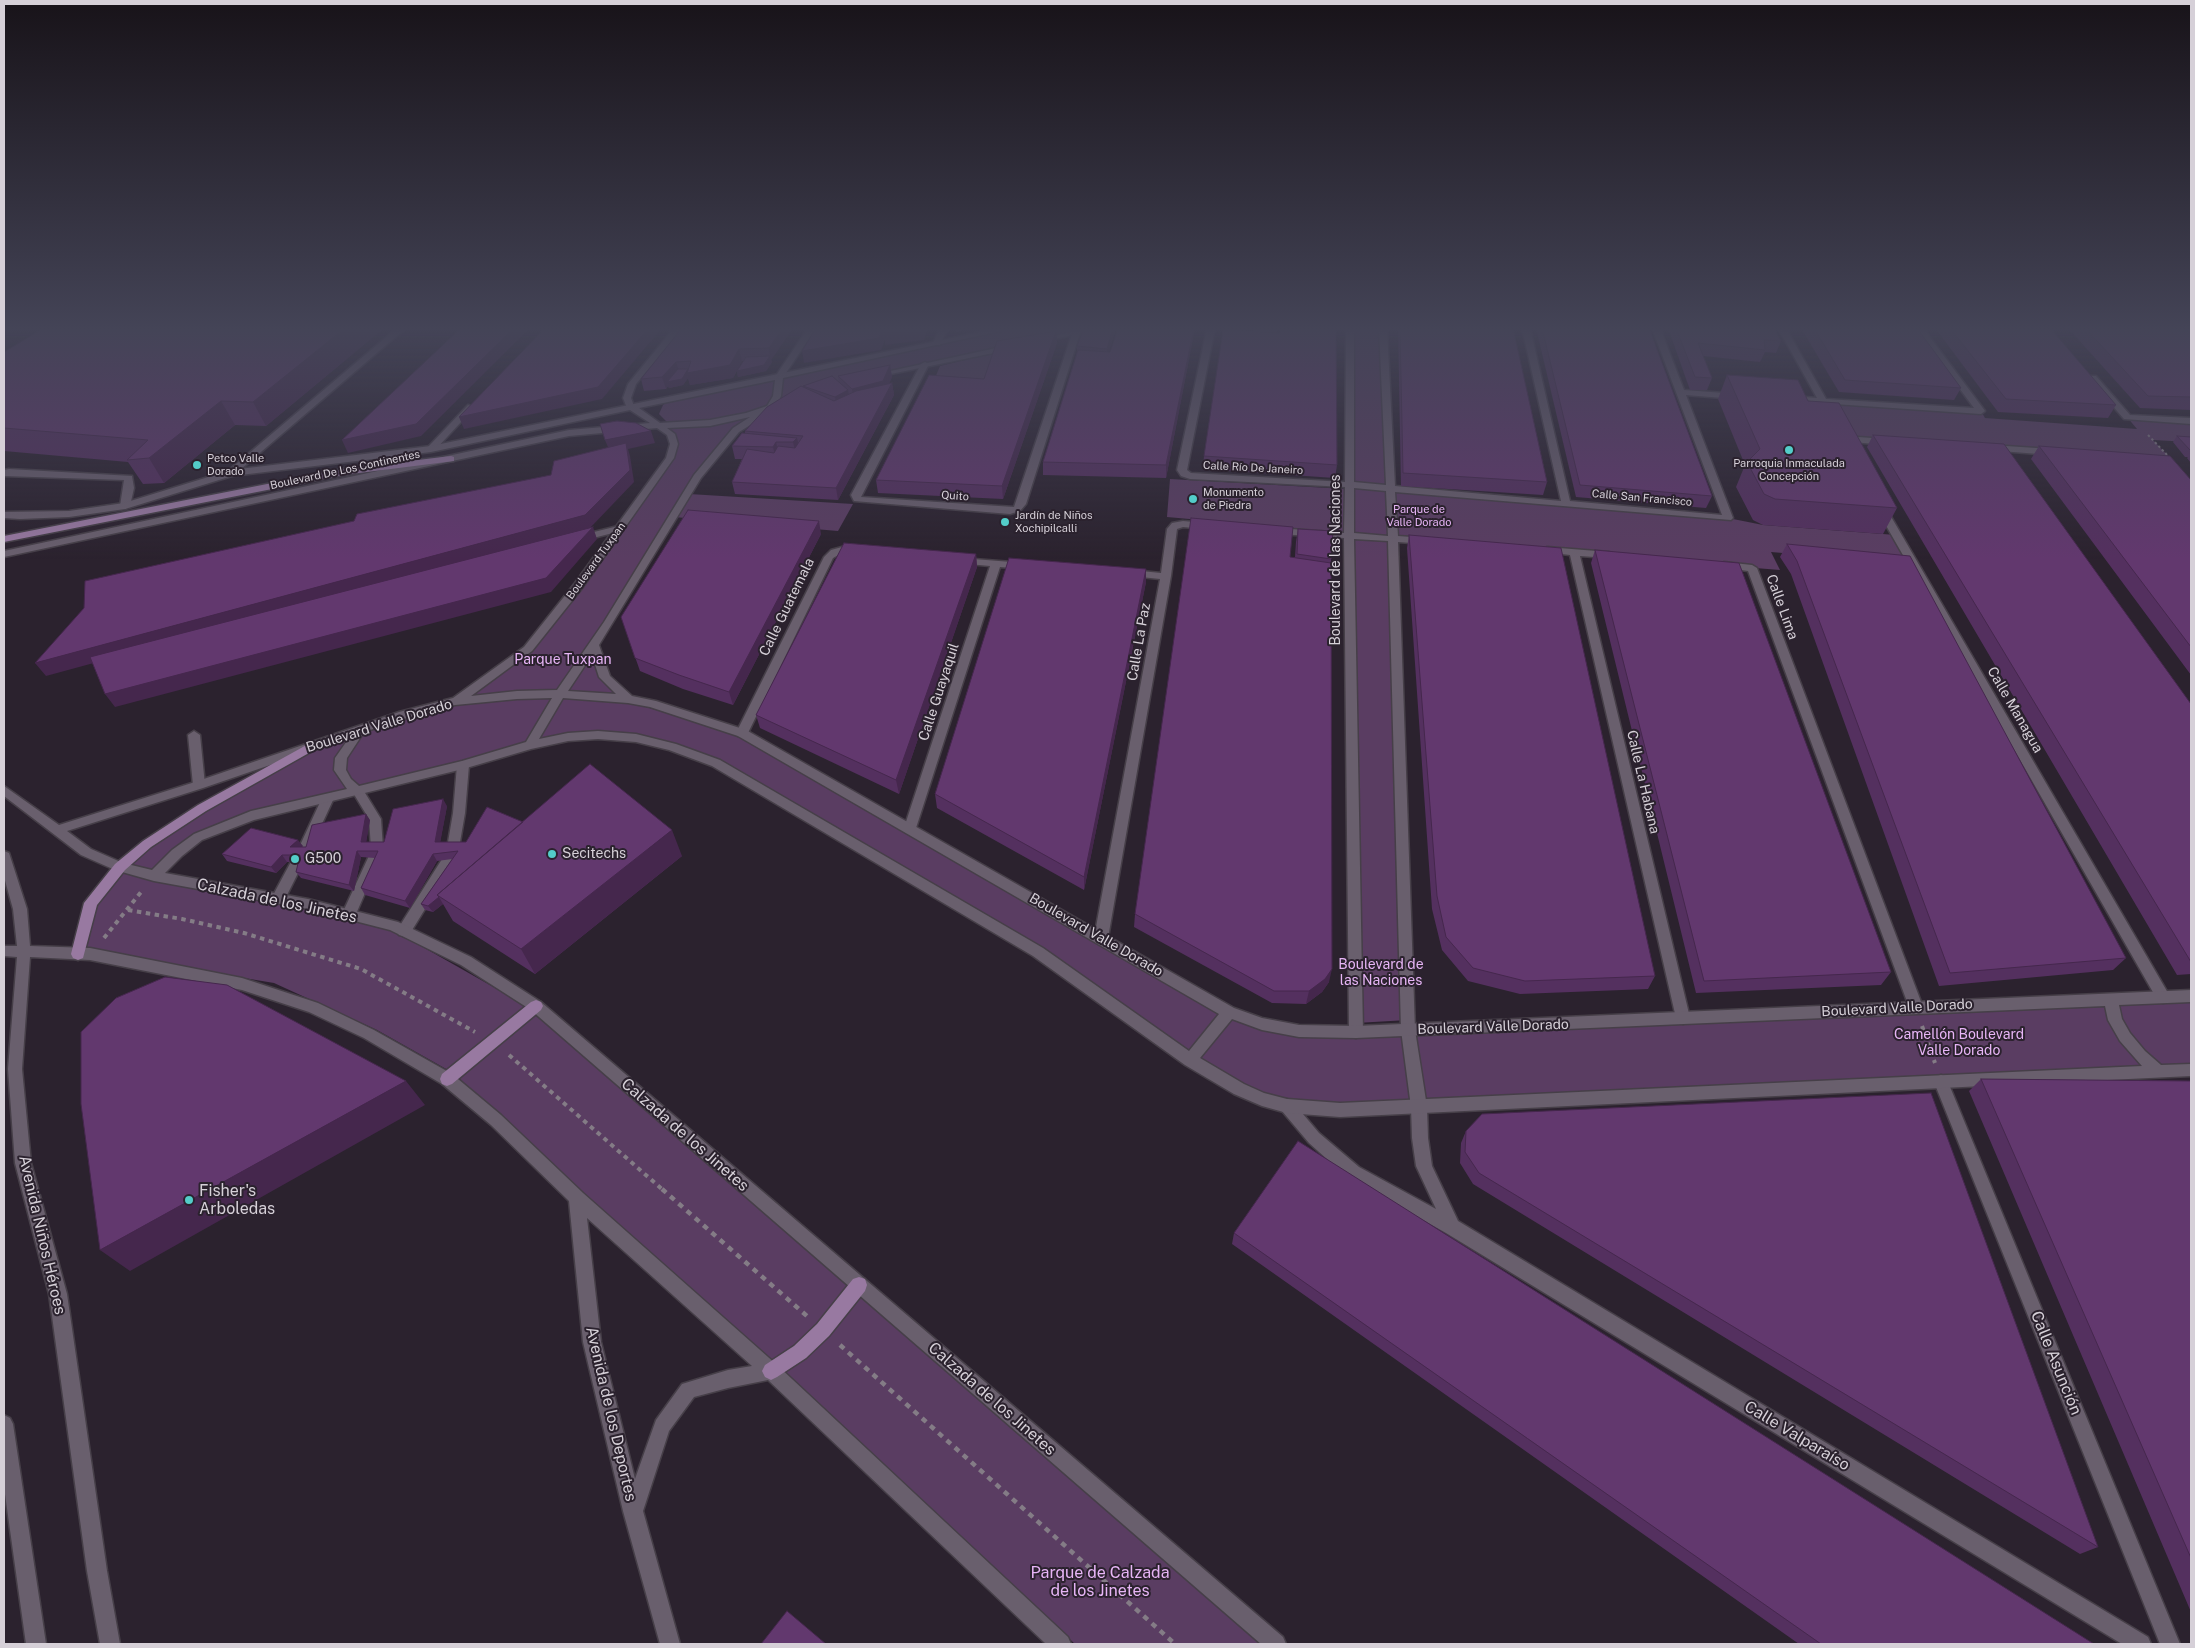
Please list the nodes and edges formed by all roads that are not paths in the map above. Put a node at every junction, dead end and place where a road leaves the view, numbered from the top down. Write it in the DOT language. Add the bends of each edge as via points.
graph roads {
  1 [pos="311,405"];
  2 [pos="473,405"];
  3 [pos="636,405"];
  4 [pos="772,405"];
  5 [pos="778,405"];
  6 [pos="903,405"];
  7 [pos="1053,405"];
  8 [pos="1195,405"];
  9 [pos="1350,405"];
  10 [pos="1386,405"];
  11 [pos="1543,405"];
  12 [pos="1685,405"];
  13 [pos="1885,405"];
  14 [pos="1976,405"];
  15 [pos="2118,405"];
  16 [pos="630,406"];
  17 [pos="770,408"];
  18 [pos="2191,421"];
  19 [pos="659,424"];
  20 [pos="1899,442"];
  21 [pos="1844,443"];
  22 [pos="1985,448"];
  23 [pos="430,449"];
  24 [pos="2064,453"];
  25 [pos="451,459"];
  26 [pos="4,473"];
  27 [pos="231,473"];
  28 [pos="1350,486"];
  29 [pos="1390,489"];
  30 [pos="1876,499"];
  31 [pos="1566,504"];
  32 [pos="125,506"];
  33 [pos="4,515"];
  34 [pos="20,516"];
  35 [pos="4,520"];
  36 [pos="1212,526"];
  37 [pos="618,529"];
  38 [pos="1271,530"];
  39 [pos="1349,536"];
  40 [pos="4,539"];
  41 [pos="1393,539"];
  42 [pos="571,540"];
  43 [pos="1440,542"];
  44 [pos="1536,550"];
  45 [pos="1574,552"];
  46 [pos="871,553"];
  47 [pos="4,554"];
  48 [pos="1622,556"];
  49 [pos="948,560"];
  50 [pos="996,564"];
  51 [pos="1714,564"];
  52 [pos="1034,567"];
  53 [pos="1119,573"];
  54 [pos="1166,576"];
  55 [pos="595,647"];
  56 [pos="560,694"];
  57 [pos="628,699"];
  58 [pos="455,701"];
  59 [pos="360,730"];
  60 [pos="742,733"];
  61 [pos="194,735"];
  62 [pos="530,745"];
  63 [pos="312,746"];
  64 [pos="463,766"];
  65 [pos="199,784"];
  66 [pos="4,790"];
  67 [pos="358,791"];
  68 [pos="328,798"];
  69 [pos="910,828"];
  70 [pos="56,830"];
  71 [pos="4,856"];
  72 [pos="120,867"];
  73 [pos="154,876"];
  74 [pos="278,899"];
  75 [pos="349,914"];
  76 [pos="404,931"];
  77 [pos="1101,938"];
  78 [pos="24,950"];
  79 [pos="4,951"];
  80 [pos="84,954"];
  81 [pos="2191,996"];
  82 [pos="2163,997"];
  83 [pos="2111,999"];
  84 [pos="536,1006"];
  85 [pos="1916,1007"];
  86 [pos="1229,1012"];
  87 [pos="1683,1018"];
  88 [pos="1408,1030"];
  89 [pos="1356,1032"];
  90 [pos="1190,1060"];
  91 [pos="2191,1070"];
  92 [pos="10,1072"];
  93 [pos="2159,1072"];
  94 [pos="447,1079"];
  95 [pos="1941,1082"];
  96 [pos="1287,1106"];
  97 [pos="1419,1107"];
  98 [pos="577,1198"];
  99 [pos="1452,1227"];
  100 [pos="859,1285"];
  101 [pos="771,1371"];
  102 [pos="4,1424"];
  103 [pos="633,1511"];
  104 [pos="36,1644"];
  105 [pos="110,1644"];
  106 [pos="670,1644"];
  107 [pos="1061,1644"];
  108 [pos="1276,1644"];
  109 [pos="2141,1644"];
  110 [pos="2170,1644"];
  1 -- 27 [label="street"];
  2 -- 23 [label="street"];
  3 -- 16 [label="street, Boulevard De Los Continentes"];
  4 -- 17 [label="street"];
  5 -- 17 [label="street, Boulevard De Los Continentes"];
  6 -- 7 [label="street, Quito" via="856,495 857,499 1010,511 1021,504"];
  8 -- 28 [label="street, Calle Río De Janeiro" via="1182,470 1184,474"];
  9 -- 28 [label="street, Boulevard de las Naciones"];
  10 -- 29 [label="street"];
  11 -- 31 [label="street"];
  12 -- 31 [label="street, Calle San Francisco" via="1728,518"];
  13 -- 14 [label="street" via="1981,411"];
  15 -- 18 [label="street" via="2129,417"];
  16 -- 19 [label="street, Boulevard Tuxpan"];
  16 -- 23 [label="street, Boulevard De Los Continentes"];
  17 -- 19 [label="street, Boulevard De Los Continentes" via="710,423"];
  17 -- 55 [label="street" via="736,430 697,477"];
  19 -- 25 [label="street, Boulevard De Los Continentes" via="569,433"];
  19 -- 37 [label="street, Boulevard Tuxpan" via="671,434 674,444 670,458"];
  20 -- 21 [label="street"];
  22 -- 24 [label="street" via="2007,453"];
  23 -- 27 [label="street, Boulevard De Los Continentes"];
  25 -- 40 [label="main road" via="342,472"];
  25 -- 47 [label="street, Boulevard De Los Continentes"];
  26 -- 32 [label="street" via="129,478"];
  27 -- 32 [label="street, Boulevard De Los Continentes"];
  28 -- 29 [label="street, Calle San Francisco"];
  28 -- 39 [label="street, Boulevard de las Naciones"];
  29 -- 31 [label="street, Calle San Francisco"];
  29 -- 41 [label="street"];
  30 -- 82 [label="street, Calle Managua"];
  32 -- 34 [label="street, Boulevard De Los Continentes" via="69,514"];
  33 -- 34 [label="street, Boulevard De Los Continentes"];
  34 -- 35 [label="street"];
  36 -- 54 [label="street, Calle La Paz" via="1183,524 1172,528"];
  37 -- 42 [label="street"];
  37 -- 58 [label="street, Boulevard Tuxpan" via="558,613 523,654"];
  38 -- 39 [label="street"];
  39 -- 41 [label="street"];
  39 -- 89 [label="street, Boulevard de las Naciones"];
  41 -- 43 [label="street"];
  41 -- 88 [label="street"];
  44 -- 45 [label="street"];
  45 -- 48 [label="street"];
  45 -- 87 [label="street, Calle La Habana"];
  46 -- 60 [label="street, Calle Guatemala" via="842,550 829,557"];
  49 -- 50 [label="street"];
  50 -- 52 [label="street"];
  50 -- 69 [label="street, Calle Guayaquil"];
  51 -- 85 [label="street, Calle Lima" via="1752,568"];
  53 -- 54 [label="street"];
  54 -- 77 [label="street, Calle La Paz"];
  55 -- 56 [label="street"];
  55 -- 57 [label="street" via="605,677"];
  56 -- 57 [label="street, Boulevard Valle Dorado"];
  56 -- 58 [label="street, Boulevard Valle Dorado"];
  56 -- 62 [label="street"];
  57 -- 60 [label="street, Boulevard Valle Dorado" via="677,711"];
  58 -- 59 [label="street, Boulevard Valle Dorado"];
  59 -- 63 [label="street, Boulevard Valle Dorado"];
  59 -- 67 [label="street" via="341,758 340,770"];
  60 -- 69 [label="street, Boulevard Valle Dorado"];
  61 -- 65 [label="street"];
  62 -- 64 [label="street"];
  62 -- 90 [label="street" via="598,734 636,738 716,763 1038,952"];
  63 -- 65 [label="street, Boulevard Valle Dorado"];
  63 -- 72 [label="main road" via="202,808 147,844"];
  64 -- 67 [label="street"];
  64 -- 76 [label="street" via="451,854"];
  65 -- 70 [label="street, Boulevard Valle Dorado"];
  66 -- 70 [label="street, Calzada de los Jinetes"];
  67 -- 68 [label="street"];
  67 -- 75 [label="street" via="375,819 376,853"];
  68 -- 73 [label="street" via="251,816 198,837"];
  68 -- 74 [label="street"];
  69 -- 77 [label="street, Boulevard Valle Dorado"];
  70 -- 72 [label="street, Calzada de los Jinetes" via="86,852"];
  71 -- 78 [label="street, Avenida Niños Héroes" via="20,910"];
  72 -- 73 [label="street, Calzada de los Jinetes"];
  72 -- 80 [label="main road" via="91,903"];
  73 -- 74 [label="street, Calzada de los Jinetes"];
  74 -- 75 [label="street, Calzada de los Jinetes"];
  75 -- 76 [label="street, Calzada de los Jinetes"];
  76 -- 84 [label="street, Calzada de los Jinetes" via="466,961"];
  77 -- 86 [label="street, Boulevard Valle Dorado"];
  78 -- 79 [label="street"];
  78 -- 80 [label="street"];
  78 -- 92 [label="street, Avenida Niños Héroes"];
  80 -- 94 [label="street" via="242,984 313,1007 369,1034"];
  81 -- 82 [label="street, Boulevard Valle Dorado"];
  82 -- 83 [label="street, Boulevard Valle Dorado"];
  83 -- 85 [label="street, Boulevard Valle Dorado"];
  83 -- 93 [label="street" via="2115,1020 2125,1037"];
  84 -- 94 [label="main road"];
  84 -- 100 [label="street, Calzada de los Jinetes"];
  85 -- 87 [label="street, Boulevard Valle Dorado"];
  86 -- 89 [label="street, Boulevard Valle Dorado" via="1262,1024 1299,1031"];
  86 -- 90 [label="street"];
  87 -- 88 [label="street, Boulevard Valle Dorado"];
  88 -- 89 [label="street, Boulevard Valle Dorado"];
  88 -- 97 [label="street"];
  90 -- 96 [label="street" via="1239,1089"];
  91 -- 93 [label="street"];
  92 -- 105 [label="street, Avenida Niños Héroes" via="23,1163 58,1294"];
  93 -- 95 [label="street"];
  94 -- 98 [label="street" via="496,1120"];
  95 -- 97 [label="street"];
  95 -- 110 [label="street, Calle Asunción"];
  96 -- 97 [label="street" via="1340,1110"];
  96 -- 99 [label="street, Calle Valparaíso" via="1314,1138 1353,1172"];
  97 -- 99 [label="street" via="1424,1166"];
  98 -- 101 [label="street"];
  98 -- 103 [label="street, Avenida de los Deportes" via="592,1342"];
  99 -- 109 [label="street, Calle Valparaíso"];
  100 -- 101 [label="main road" via="823,1330 800,1352"];
  100 -- 108 [label="street, Calzada de los Jinetes"];
  101 -- 103 [label="street, Avenida de los Deportes" via="688,1390 662,1426"];
  101 -- 107 [label="street"];
  102 -- 104 [label="street"];
  103 -- 106 [label="street, Avenida de los Deportes"];
}
